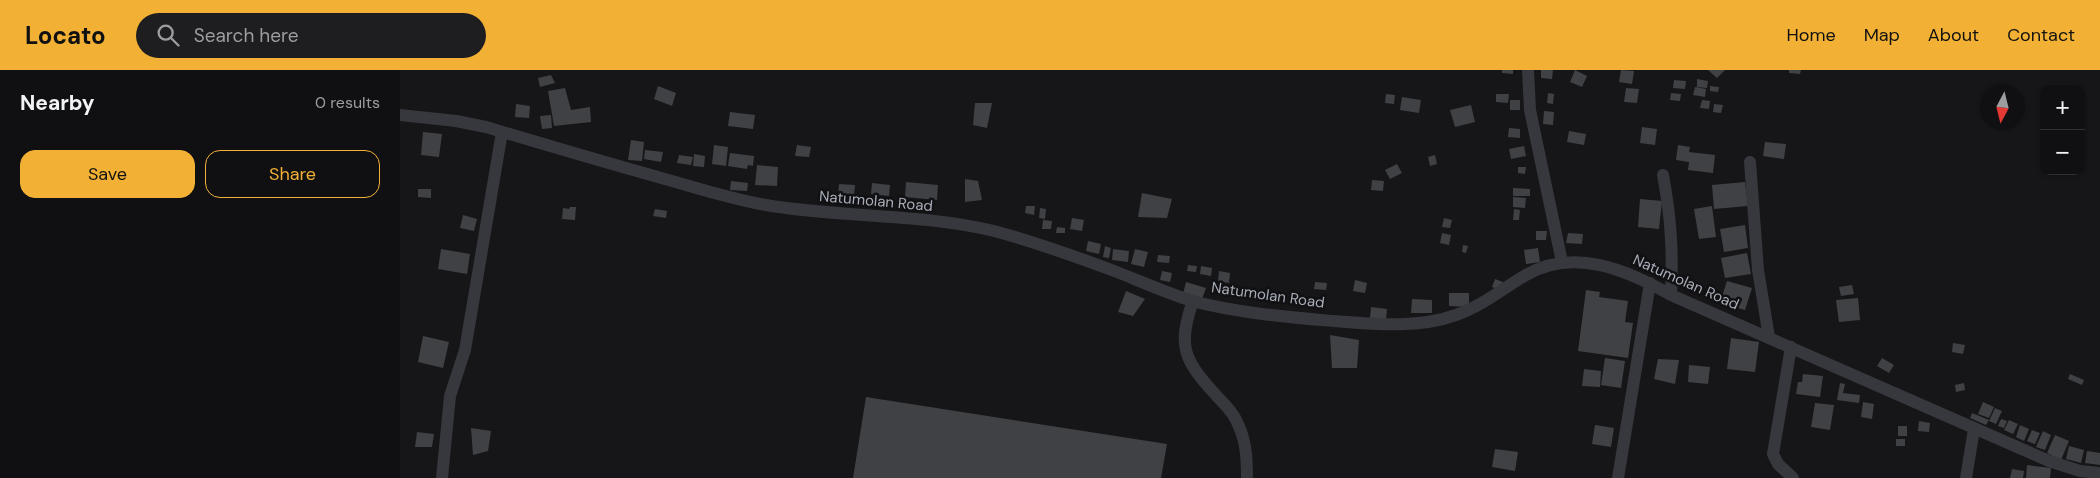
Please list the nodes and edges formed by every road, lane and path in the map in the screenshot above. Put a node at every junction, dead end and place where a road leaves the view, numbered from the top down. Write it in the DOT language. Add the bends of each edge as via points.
graph roads {
  1 [pos="1528,70"];
  2 [pos="400,115"];
  3 [pos="502,132"];
  4 [pos="1750,162"];
  5 [pos="1662,175"];
  6 [pos="1562,262"];
  7 [pos="1650,282"];
  8 [pos="1671,295"];
  9 [pos="1193,301"];
  10 [pos="1769,337"];
  11 [pos="1791,347"];
  12 [pos="1974,429"];
  13 [pos="2100,473"];
  14 [pos="442,478"];
  15 [pos="1247,478"];
  16 [pos="1618,478"];
  17 [pos="1793,478"];
  18 [pos="1966,478"];
  1 -- 6 [label="street" via="1530,110"];
  2 -- 3 [label="street, Natumolan Road" via="456,121"];
  3 -- 9 [label="street, Natumolan Road" via="761,204 992,231 1078,257"];
  3 -- 14 [label="street" via="464,350 450,396"];
  4 -- 10 [label="street" via="1758,270"];
  5 -- 8 [label="street" via="1670,215"];
  6 -- 7 [label="street, Natumolan Road" via="1608,267"];
  6 -- 9 [label="street, Natumolan Road" via="1538,269 1458,315 1424,323 1361,323 1291,317"];
  7 -- 8 [label="street, Natumolan Road"];
  7 -- 16 [label="street"];
  8 -- 10 [label="street, Natumolan Road"];
  9 -- 15 [label="street" via="1185,324 1184,341 1188,357 1198,376 1234,416 1245,441"];
  10 -- 11 [label="street, Natumolan Road"];
  11 -- 12 [label="street, Natumolan Road"];
  11 -- 17 [label="street" via="1773,454 1778,464"];
  12 -- 13 [label="street, Natumolan Road" via="2049,461 2080,471"];
  12 -- 18 [label="street"];
}
